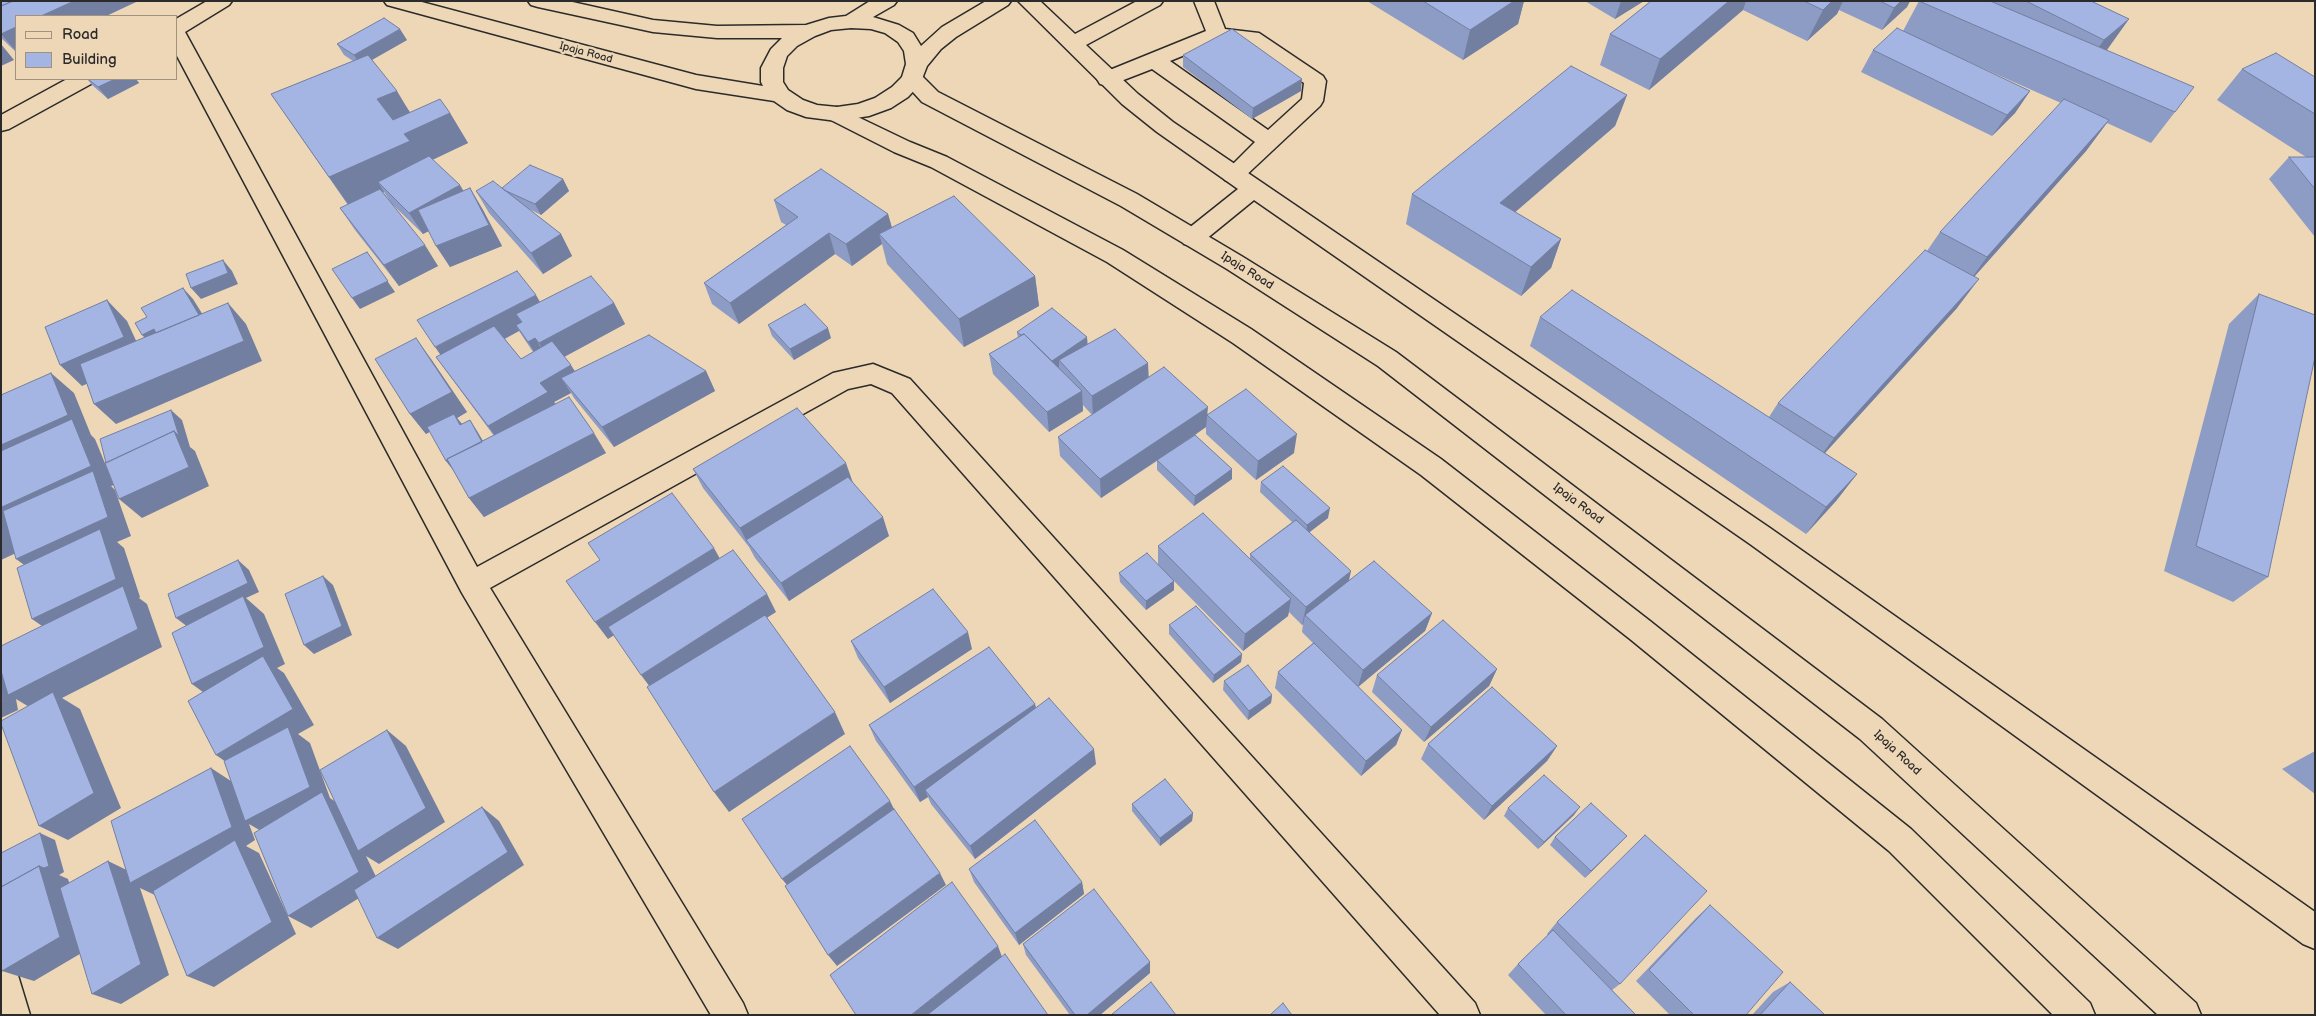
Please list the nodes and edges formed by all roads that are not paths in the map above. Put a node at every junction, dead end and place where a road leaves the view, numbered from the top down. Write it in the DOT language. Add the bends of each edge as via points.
graph roads {
  1 [pos="222,1"];
  2 [pos="394,1"];
  3 [pos="538,1"];
  4 [pos="887,1"];
  5 [pos="1001,1"];
  6 [pos="1028,1"];
  7 [pos="1153,1"];
  8 [pos="1204,1"];
  9 [pos="851,22"];
  10 [pos="178,27"];
  11 [pos="808,31"];
  12 [pos="1217,34"];
  13 [pos="178,38"];
  14 [pos="1073,44"];
  15 [pos="1155,61"];
  16 [pos="915,72"];
  17 [pos="1108,79"];
  18 [pos="81,80"];
  19 [pos="780,96"];
  20 [pos="837,114"];
  21 [pos="1,124"];
  22 [pos="1269,141"];
  23 [pos="1244,182"];
  24 [pos="1192,238"];
  25 [pos="472,584"];
  26 [pos="2315,932"];
  27 [pos="1,971"];
  28 [pos="13,1015"];
  29 [pos="731,1015"];
  30 [pos="1462,1015"];
  31 [pos="2078,1015"];
  32 [pos="2184,1015"];
  1 -- 10 [label="street"];
  2 -- 19 [label="street, Ipaja Road" via="696,82"];
  3 -- 11 [label="street" via="653,26 717,32"];
  4 -- 9 [label="street"];
  5 -- 16 [label="street" via="934,44"];
  6 -- 14 [label="street"];
  7 -- 14 [label="street"];
  8 -- 12 [label="street"];
  9 -- 11 [label="street" via="828,24"];
  9 -- 16 [label="street" via="873,23 906,38 914,50"];
  11 -- 19 [label="street" via="790,41 778,54 772,68 772,82"];
  12 -- 15 [label="street"];
  12 -- 22 [label="street" via="1252,38 1315,82 1312,101"];
  13 -- 25 [label="street"];
  14 -- 17 [label="street"];
  15 -- 17 [label="street"];
  15 -- 22 [label="street"];
  16 -- 20 [label="street" via="900,92 883,104"];
  16 -- 24 [label="street, Ipaja Road" via="930,97 1129,200"];
  17 -- 23 [label="street" via="1165,127"];
  18 -- 21 [label="street"];
  19 -- 20 [label="street" via="814,112"];
  20 -- 31 [label="street" via="939,162 1115,256 1242,336 1431,467 1640,630 1900,840"];
  22 -- 23 [label="street"];
  23 -- 24 [label="street"];
  23 -- 26 [label="street" via="1760,536"];
  24 -- 32 [label="street, Ipaja Road" via="1387,360 1871,729"];
  25 -- 29 [label="street"];
  25 -- 30 [label="street" via="842,380 873,374 901,386"];
  27 -- 28 [label="street"];
}
